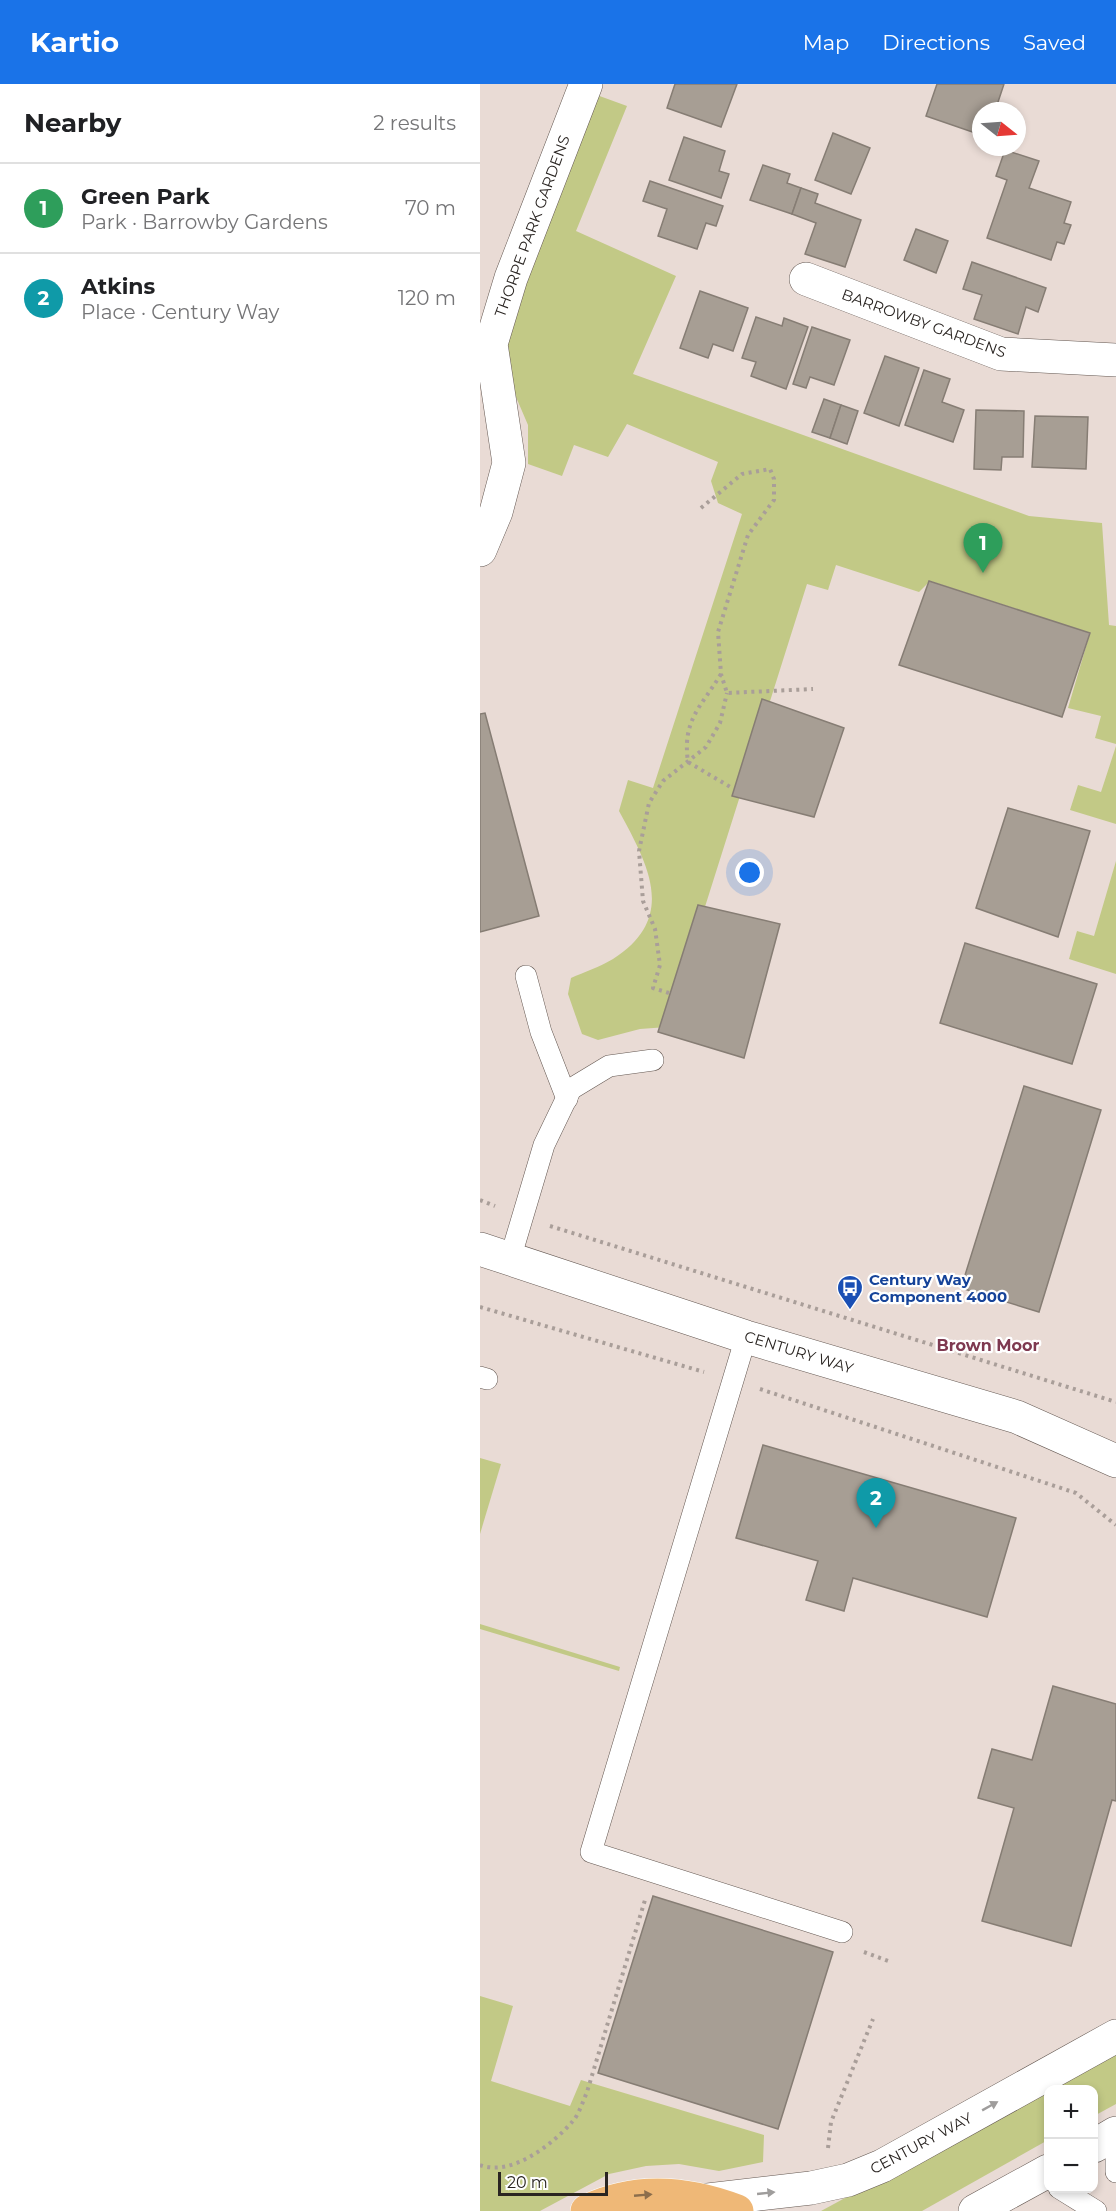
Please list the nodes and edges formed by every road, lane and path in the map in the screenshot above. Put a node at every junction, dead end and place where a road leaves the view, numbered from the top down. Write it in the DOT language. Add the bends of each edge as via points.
graph roads {
  1 [pos="586,84"];
  2 [pos="806,279"];
  3 [pos="1116,360"];
  4 [pos="701,508"];
  5 [pos="480,550"];
  6 [pos="721,674"];
  7 [pos="813,690"];
  8 [pos="727,693"];
  9 [pos="688,762"];
  10 [pos="732,788"];
  11 [pos="526,976"];
  12 [pos="669,993"];
  13 [pos="653,1060"];
  14 [pos="567,1099"];
  15 [pos="480,1200"];
  16 [pos="523,1217"];
  17 [pos="495,1254"];
  18 [pos="480,1307"];
  19 [pos="746,1337"];
  20 [pos="734,1380"];
  21 [pos="1116,1402"];
  22 [pos="1116,1461"];
  23 [pos="1116,1525"];
  24 [pos="654,1872"];
  25 [pos="842,1932"];
  26 [pos="873,2019"];
  27 [pos="1116,2036"];
  28 [pos="1116,2133"];
  29 [pos="1098,2144"];
  30 [pos="1116,2155"];
  31 [pos="480,2165"];
  32 [pos="1116,2172"];
  33 [pos="1044,2182"];
  34 [pos="824,2185"];
  35 [pos="1066,2193"];
  36 [pos="723,2206"];
  37 [pos="587,2211"];
  38 [pos="975,2211"];
  39 [pos="1095,2211"];
  1 -- 5 [label="street, THORPE PARK GARDENS" via="511,278 491,344 509,463 496,512"];
  2 -- 3 [label="street, BARROWBY GARDENS" via="1001,354"];
  4 -- 6 [label="path" via="742,474 770,469 774,500 748,535 718,632"];
  6 -- 8 [label="path"];
  6 -- 9 [label="path" via="692,720 685,740"];
  7 -- 8 [label="path"];
  8 -- 9 [label="path" via="720,723 706,747"];
  9 -- 10 [label="path"];
  9 -- 12 [label="path" via="663,781 649,803 639,851 643,901 655,929 660,965 653,988"];
  11 -- 14 [label="lane" via="541,1032"];
  13 -- 14 [label="lane" via="609,1066 571,1089"];
  14 -- 16 [label="lane" via="544,1145"];
  15 -- 16 [label="path"];
  16 -- 17 [label="lane"];
  16 -- 21 [label="path"];
  17 -- 19 [label="street, CENTURY WAY"];
  18 -- 20 [label="path"];
  19 -- 20 [label="lane"];
  19 -- 22 [label="street, CENTURY WAY" via="1017,1417"];
  20 -- 23 [label="path" via="1076,1493"];
  20 -- 24 [label="lane" via="591,1852"];
  24 -- 25 [label="lane"];
  24 -- 31 [label="path" via="587,2092 574,2120 548,2144 514,2165"];
  26 -- 34 [label="path" via="831,2122"];
  34 -- 27 [label="street, CENTURY WAY, one-way" via="882,2166"];
  28 -- 29 [label="street"];
  30 -- 32 [label="lane"];
  33 -- 38 [label="street"];
  36 -- 34 [label="street, CENTURY WAY, one-way"];
  35 -- 39 [label="lane"];
  37 -- 36 [label="highway, one-way" via="625,2197 666,2193"];
}
